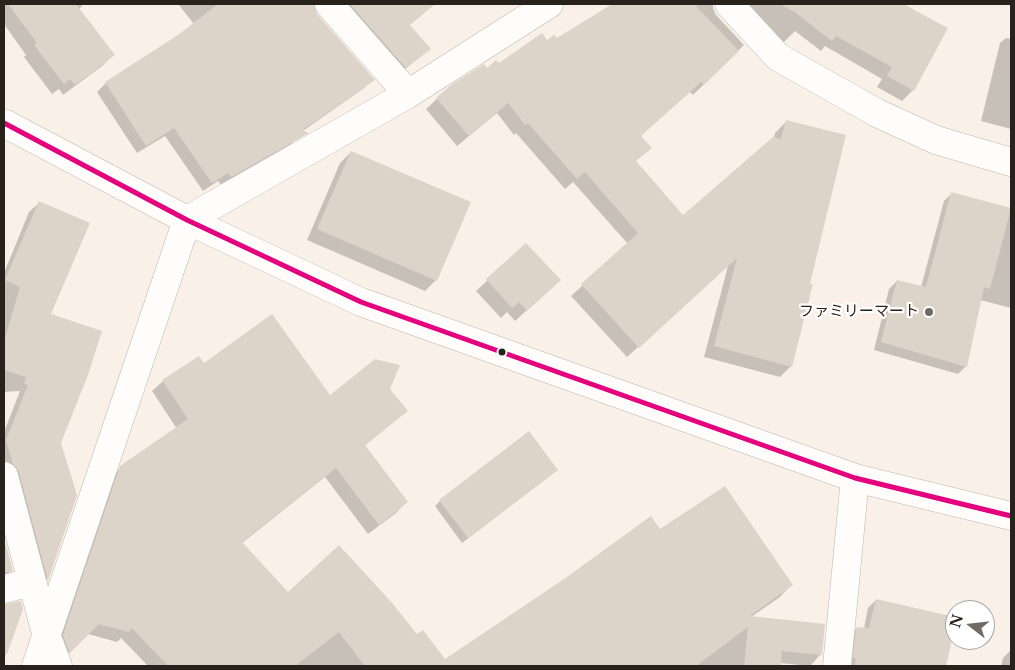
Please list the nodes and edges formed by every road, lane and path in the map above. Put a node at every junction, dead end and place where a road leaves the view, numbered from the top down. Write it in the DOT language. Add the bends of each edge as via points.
graph roads {
  1 [pos="329,4"];
  2 [pos="549,4"];
  3 [pos="729,4"];
  4 [pos="408,94"];
  5 [pos="4,123"];
  6 [pos="1011,162"];
  7 [pos="187,220"];
  8 [pos="4,476"];
  9 [pos="855,478"];
  10 [pos="1011,516"];
  11 [pos="32,582"];
  12 [pos="4,589"];
  13 [pos="47,637"];
  14 [pos="36,666"];
  15 [pos="58,666"];
  16 [pos="837,666"];
  1 -- 4 [label="street"];
  2 -- 4 [label="street"];
  3 -- 6 [label="street" via="778,57 877,114 936,140"];
  4 -- 7 [label="street"];
  5 -- 7 [label="street"];
  7 -- 9 [label="street" via="361,302"];
  7 -- 13 [label="street"];
  8 -- 11 [label="street"];
  9 -- 10 [label="street"];
  9 -- 16 [label="street"];
  11 -- 12 [label="street"];
  11 -- 13 [label="street"];
  13 -- 14 [label="street"];
  13 -- 15 [label="street"];
}
